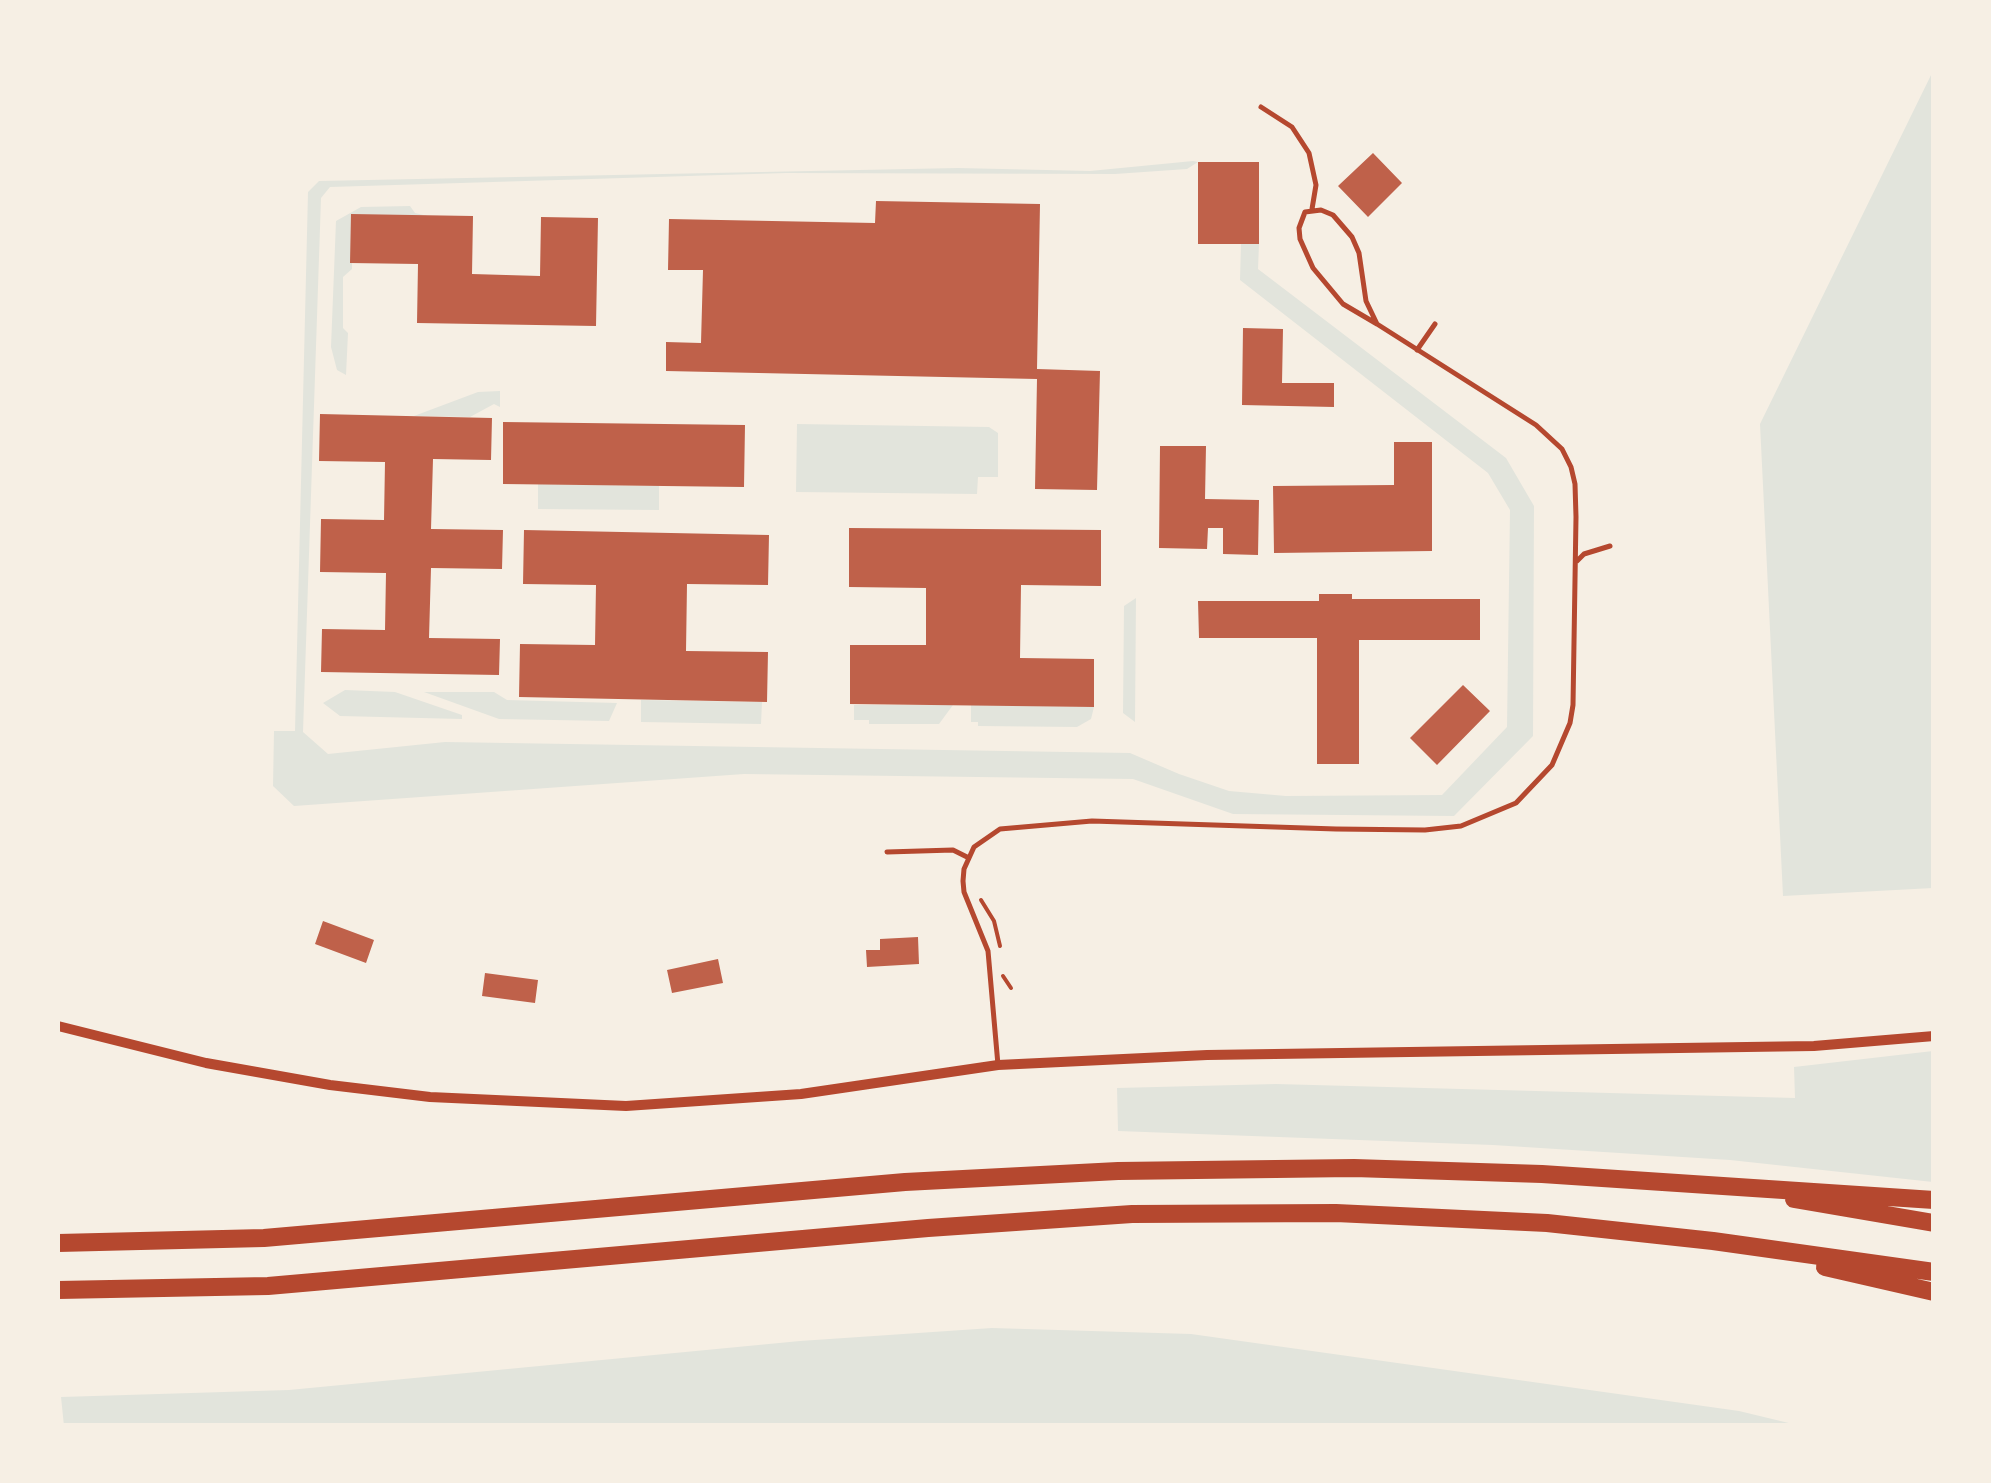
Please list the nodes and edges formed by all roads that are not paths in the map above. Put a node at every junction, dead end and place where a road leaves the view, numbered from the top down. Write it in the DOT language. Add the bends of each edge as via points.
graph roads {
  1 [pos="1261,107"];
  2 [pos="1312,209"];
  3 [pos="1376,324"];
  4 [pos="1435,324"];
  5 [pos="1417,351"];
  6 [pos="1610,546"];
  7 [pos="1576,562"];
  8 [pos="887,852"];
  9 [pos="968,858"];
  10 [pos="58,1026"];
  11 [pos="1934,1036"];
  12 [pos="998,1065"];
  13 [pos="1604,1178"];
  14 [pos="1934,1200"];
  15 [pos="1934,1223"];
  16 [pos="1713,1241"];
  17 [pos="58,1243"];
  18 [pos="1934,1272"];
  19 [pos="58,1290"];
  20 [pos="1934,1292"];
  1 -- 2 [label="lane" via="1302,139 1316,184"];
  2 -- 3 [label="lane" via="1333,216 1352,236"];
  2 -- 3 [label="lane" via="1299,228 1313,268 1343,304"];
  3 -- 5 [label="lane"];
  4 -- 5 [label="lane"];
  5 -- 7 [label="lane" via="1536,425 1562,449 1575,484"];
  6 -- 7 [label="lane"];
  7 -- 9 [label="lane" via="1570,723 1552,764 1516,803 1461,826 1426,830 1092,821 1018,826 986,837"];
  8 -- 9 [label="lane" via="953,850"];
  9 -- 12 [label="lane" via="964,892 985,938"];
  10 -- 12 [label="street" via="206,1064 330,1085 548,1104 784,1096"];
  11 -- 12 [label="street" via="1814,1046"];
  13 -- 14 [label="highway"];
  13 -- 15 [label="highway" via="1789,1198"];
  13 -- 17 [label="highway" via="1354,1168 1099,1172 905,1182 264,1238"];
  16 -- 18 [label="highway"];
  16 -- 19 [label="highway" via="1547,1222 1132,1214 268,1286"];
  16 -- 20 [label="highway"];
}
